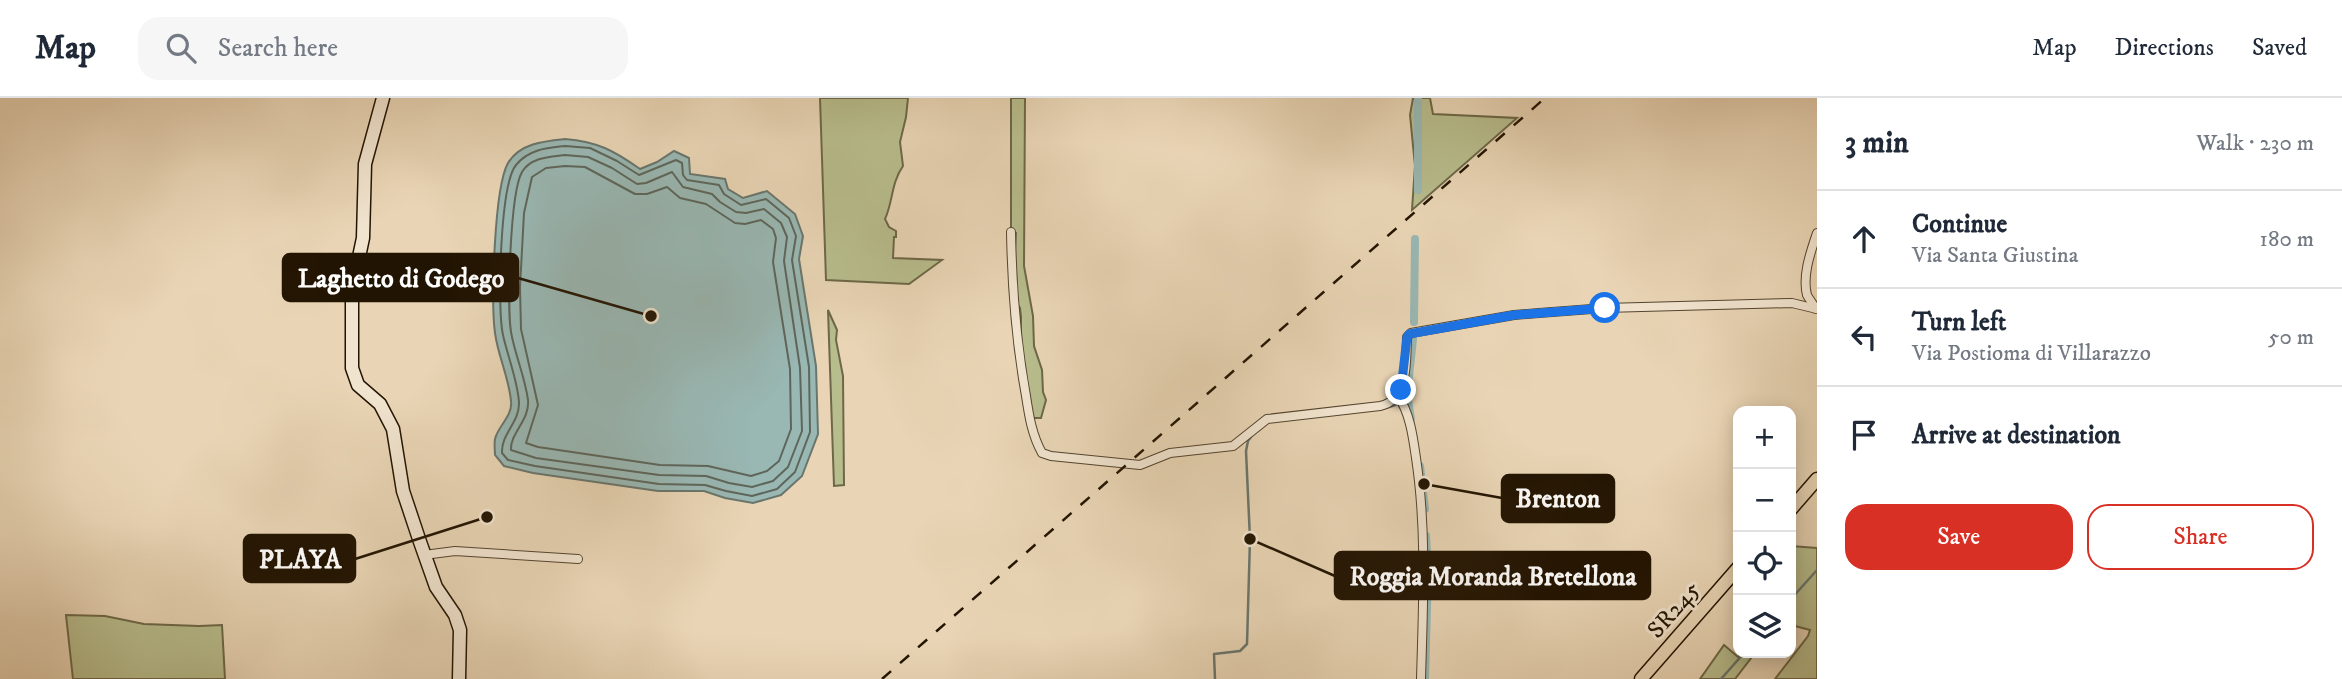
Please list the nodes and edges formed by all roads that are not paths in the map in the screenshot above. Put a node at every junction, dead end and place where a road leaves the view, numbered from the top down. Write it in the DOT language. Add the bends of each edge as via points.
graph roads {
  1 [pos="383,98"];
  2 [pos="1011,232"];
  3 [pos="1817,233"];
  4 [pos="1817,309"];
  5 [pos="1401,400"];
  6 [pos="1817,479"];
  7 [pos="1796,503"];
  8 [pos="424,555"];
  9 [pos="578,559"];
  10 [pos="1733,574"];
  11 [pos="459,679"];
  12 [pos="1421,679"];
  13 [pos="1641,679"];
  1 -- 8 [label="street" via="365,164 363,238 352,290 351,361 356,382 380,404 393,429 403,491"];
  2 -- 5 [label="street" via="1020,366 1033,433 1042,453 1140,465 1170,453 1233,446 1267,419"];
  3 -- 4 [label="street" via="1808,260 1807,295"];
  4 -- 5 [label="street" via="1792,303 1605,308 1514,315 1417,332 1407,337"];
  5 -- 12 [label="street" via="1420,491 1424,556"];
  6 -- 7 [label="main road"];
  8 -- 9 [label="street" via="456,551"];
  8 -- 11 [label="street" via="460,630"];
  10 -- 13 [label="main road, SR245 / SR245"];
}
